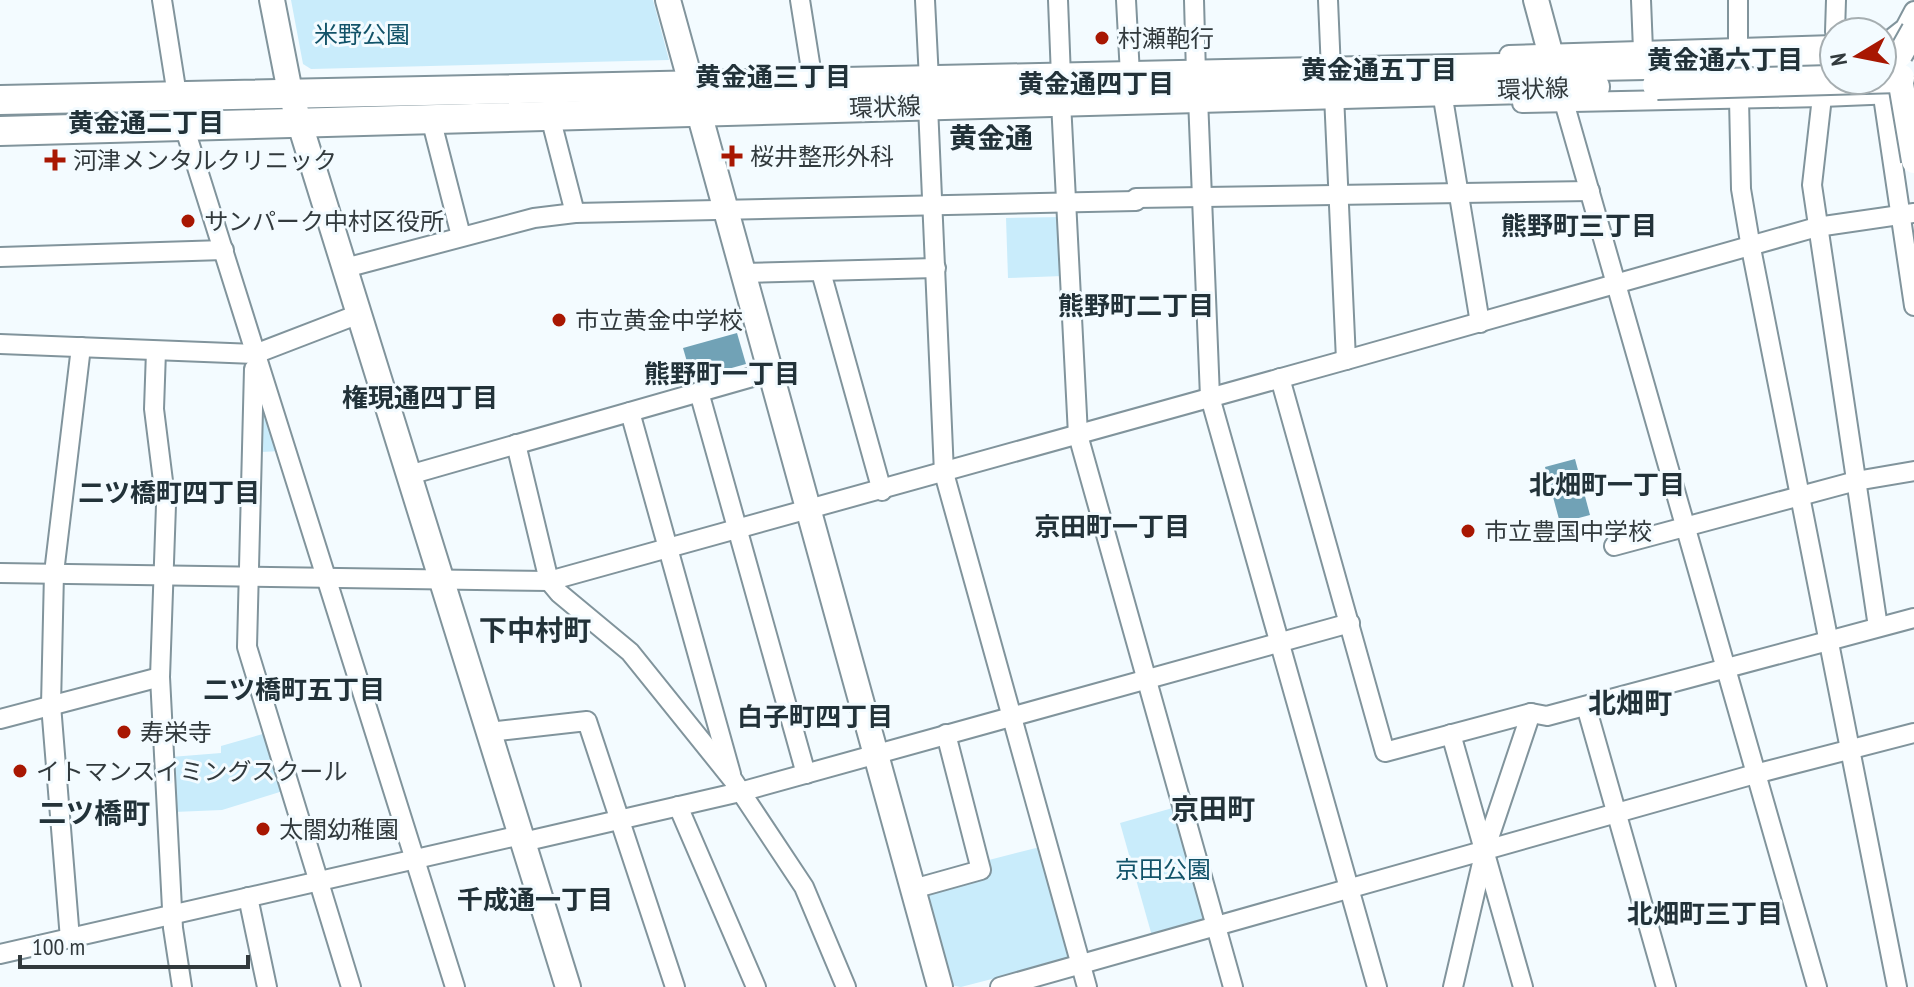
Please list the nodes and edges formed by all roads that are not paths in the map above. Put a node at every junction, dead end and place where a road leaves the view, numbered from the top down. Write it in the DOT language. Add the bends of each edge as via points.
graph roads {
  1 [pos="162,0"];
  2 [pos="272,0"];
  3 [pos="668,0"];
  4 [pos="800,0"];
  5 [pos="925,0"];
  6 [pos="1058,0"];
  7 [pos="1126,0"];
  8 [pos="1194,0"];
  9 [pos="1328,0"];
  10 [pos="1536,0"];
  11 [pos="1641,0"];
  12 [pos="1738,0"];
  13 [pos="1914,11"];
  14 [pos="1818,46"];
  15 [pos="1738,48"];
  16 [pos="1550,52"];
  17 [pos="1898,60"];
  18 [pos="1818,62"];
  19 [pos="1818,65"];
  20 [pos="1652,67"];
  21 [pos="1898,70"];
  22 [pos="1130,75"];
  23 [pos="1438,81"];
  24 [pos="1898,81"];
  25 [pos="813,82"];
  26 [pos="1332,83"];
  27 [pos="693,84"];
  28 [pos="1197,86"];
  29 [pos="1061,89"];
  30 [pos="290,92"];
  31 [pos="929,93"];
  32 [pos="177,95"];
  33 [pos="1822,97"];
  34 [pos="1739,99"];
  35 [pos="0,100"];
  36 [pos="1564,102"];
  37 [pos="698,112"];
  38 [pos="550,116"];
  39 [pos="431,119"];
  40 [pos="300,123"];
  41 [pos="184,126"];
  42 [pos="0,131"];
  43 [pos="1914,161"];
  44 [pos="1590,191"];
  45 [pos="1459,192"];
  46 [pos="1338,194"];
  47 [pos="1202,198"];
  48 [pos="1067,202"];
  49 [pos="933,205"];
  50 [pos="726,210"];
  51 [pos="575,213"];
  52 [pos="1906,214"];
  53 [pos="1817,227"];
  54 [pos="461,236"];
  55 [pos="1751,248"];
  56 [pos="224,250"];
  57 [pos="0,257"];
  58 [pos="345,268"];
  59 [pos="936,268"];
  60 [pos="821,272"];
  61 [pos="743,273"];
  62 [pos="1616,285"];
  63 [pos="1914,306"];
  64 [pos="359,314"];
  65 [pos="1480,323"];
  66 [pos="0,344"];
  67 [pos="81,347"];
  68 [pos="156,351"];
  69 [pos="255,354"];
  70 [pos="1346,360"];
  71 [pos="770,372"];
  72 [pos="1280,378"];
  73 [pos="699,392"];
  74 [pos="1210,397"];
  75 [pos="630,412"];
  76 [pos="1078,435"];
  77 [pos="516,444"];
  78 [pos="1914,471"];
  79 [pos="944,473"];
  80 [pos="409,475"];
  81 [pos="1856,481"];
  82 [pos="882,491"];
  83 [pos="1802,495"];
  84 [pos="809,511"];
  85 [pos="1686,526"];
  86 [pos="736,532"];
  87 [pos="1614,546"];
  88 [pos="669,550"];
  89 [pos="0,573"];
  90 [pos="54,573"];
  91 [pos="164,575"];
  92 [pos="248,576"];
  93 [pos="328,578"];
  94 [pos="440,578"];
  95 [pos="549,581"];
  96 [pos="1914,618"];
  97 [pos="1350,623"];
  98 [pos="1878,627"];
  99 [pos="1830,640"];
  100 [pos="1279,642"];
  101 [pos="1724,668"];
  102 [pos="160,677"];
  103 [pos="1146,678"];
  104 [pos="51,705"];
  105 [pos="1586,706"];
  106 [pos="1531,713"];
  107 [pos="1014,715"];
  108 [pos="0,719"];
  109 [pos="489,732"];
  110 [pos="1914,733"];
  111 [pos="946,734"];
  112 [pos="1451,734"];
  113 [pos="1850,747"];
  114 [pos="877,754"];
  115 [pos="806,774"];
  116 [pos="1755,774"];
  117 [pos="736,786"];
  118 [pos="678,806"];
  119 [pos="1617,814"];
  120 [pos="619,818"];
  121 [pos="522,839"];
  122 [pos="1485,850"];
  123 [pos="416,859"];
  124 [pos="317,882"];
  125 [pos="1348,888"];
  126 [pos="913,889"];
  127 [pos="248,897"];
  128 [pos="173,915"];
  129 [pos="1216,925"];
  130 [pos="70,939"];
  131 [pos="0,954"];
  132 [pos="1080,964"];
  133 [pos="182,987"];
  134 [pos="267,987"];
  135 [pos="351,987"];
  136 [pos="455,987"];
  137 [pos="568,987"];
  138 [pos="675,987"];
  139 [pos="756,987"];
  140 [pos="846,987"];
  141 [pos="940,987"];
  142 [pos="1000,987"];
  143 [pos="1087,987"];
  144 [pos="1233,987"];
  145 [pos="1377,987"];
  146 [pos="1453,987"];
  147 [pos="1523,987"];
  148 [pos="1666,987"];
  149 [pos="1817,987"];
  150 [pos="1897,987"];
  1 -- 32 [label="street"];
  2 -- 30 [label="street"];
  3 -- 27 [label="street"];
  4 -- 25 [label="street"];
  5 -- 31 [label="street"];
  6 -- 29 [label="street"];
  7 -- 22 [label="street"];
  8 -- 28 [label="street"];
  9 -- 26 [label="street"];
  10 -- 16 [label="street"];
  11 -- 20 [label="street"];
  12 -- 15 [label="street"];
  13 -- 17 [label="street"];
  14 -- 15 [label="street"];
  15 -- 20 [label="street"];
  16 -- 20 [label="street"];
  16 -- 23 [label="street" via="1443,61"];
  18 -- 20 [label="main road, 環状線"];
  19 -- 20 [label="main road, 環状線, bridge"];
  20 -- 23 [label="main road, 環状線"];
  21 -- 43 [label="street, bridge"];
  22 -- 28 [label="main road, 環状線"];
  22 -- 29 [label="main road, 環状線"];
  23 -- 26 [label="main road, 環状線"];
  23 -- 36 [label="street" via="1489,103"];
  23 -- 45 [label="street"];
  24 -- 52 [label="street"];
  25 -- 27 [label="main road, 環状線"];
  25 -- 31 [label="main road, 環状線"];
  26 -- 28 [label="main road, 環状線"];
  26 -- 46 [label="street"];
  27 -- 30 [label="main road, 環状線"];
  27 -- 37 [label="street"];
  28 -- 29 [label="main road, 環状線"];
  28 -- 47 [label="street"];
  29 -- 31 [label="main road, 環状線"];
  29 -- 48 [label="street"];
  30 -- 32 [label="main road, 環状線"];
  30 -- 40 [label="street"];
  31 -- 37 [label="main road, 環状線"];
  31 -- 49 [label="street"];
  32 -- 35 [label="main road, 環状線"];
  33 -- 34 [label="street"];
  33 -- 53 [label="street" via="1812,185"];
  34 -- 36 [label="street"];
  34 -- 55 [label="street" via="1741,189"];
  36 -- 44 [label="street"];
  37 -- 38 [label="main road, 環状線"];
  37 -- 50 [label="street"];
  38 -- 39 [label="main road, 環状線"];
  38 -- 51 [label="street"];
  39 -- 40 [label="main road, 環状線"];
  39 -- 54 [label="street"];
  40 -- 41 [label="main road, 環状線"];
  40 -- 58 [label="street"];
  41 -- 42 [label="main road, 環状線"];
  41 -- 56 [label="street"];
  44 -- 45 [label="street"];
  44 -- 62 [label="street"];
  45 -- 46 [label="street"];
  45 -- 65 [label="street"];
  46 -- 47 [label="street"];
  46 -- 70 [label="street"];
  47 -- 48 [label="street"];
  47 -- 74 [label="street"];
  48 -- 49 [label="street"];
  48 -- 76 [label="street"];
  49 -- 50 [label="street"];
  49 -- 59 [label="street"];
  50 -- 51 [label="street"];
  50 -- 61 [label="street"];
  51 -- 54 [label="street"];
  52 -- 53 [label="street"];
  52 -- 63 [label="street"];
  53 -- 55 [label="street"];
  53 -- 81 [label="street"];
  54 -- 58 [label="street"];
  55 -- 62 [label="street"];
  55 -- 83 [label="street"];
  56 -- 57 [label="street"];
  56 -- 69 [label="street"];
  58 -- 64 [label="street"];
  59 -- 60 [label="street"];
  59 -- 79 [label="street"];
  60 -- 61 [label="street"];
  60 -- 82 [label="street"];
  61 -- 71 [label="street"];
  62 -- 65 [label="street"];
  62 -- 85 [label="street"];
  64 -- 69 [label="street"];
  64 -- 80 [label="street"];
  65 -- 70 [label="street"];
  66 -- 67 [label="street"];
  67 -- 68 [label="street"];
  67 -- 90 [label="street"];
  68 -- 69 [label="street"];
  68 -- 91 [label="street" via="154,409 166,505"];
  69 -- 92 [label="street"];
  69 -- 93 [label="street"];
  70 -- 72 [label="street"];
  71 -- 73 [label="street"];
  71 -- 84 [label="street"];
  72 -- 74 [label="street"];
  72 -- 97 [label="street"];
  73 -- 75 [label="street"];
  73 -- 86 [label="street"];
  74 -- 76 [label="street"];
  74 -- 100 [label="street"];
  75 -- 77 [label="street"];
  75 -- 88 [label="street"];
  76 -- 79 [label="street"];
  76 -- 103 [label="street"];
  77 -- 80 [label="street"];
  77 -- 95 [label="street"];
  78 -- 81 [label="street"];
  79 -- 82 [label="street"];
  79 -- 107 [label="street"];
  80 -- 94 [label="street"];
  81 -- 83 [label="street"];
  81 -- 98 [label="street"];
  82 -- 84 [label="street"];
  83 -- 85 [label="street"];
  83 -- 99 [label="street"];
  84 -- 86 [label="street"];
  84 -- 114 [label="street"];
  85 -- 87 [label="street"];
  85 -- 101 [label="street"];
  86 -- 88 [label="street"];
  86 -- 115 [label="street"];
  88 -- 95 [label="street"];
  88 -- 117 [label="street"];
  89 -- 90 [label="street"];
  90 -- 91 [label="street"];
  90 -- 104 [label="street"];
  91 -- 92 [label="street"];
  91 -- 102 [label="street"];
  92 -- 93 [label="street"];
  92 -- 124 [label="street" via="247,647"];
  93 -- 94 [label="street"];
  93 -- 123 [label="street"];
  94 -- 95 [label="street"];
  94 -- 109 [label="street"];
  95 -- 117 [label="street" via="630,652"];
  96 -- 98 [label="street"];
  97 -- 100 [label="street"];
  97 -- 112 [label="street" via="1385,752"];
  98 -- 99 [label="street"];
  99 -- 101 [label="street"];
  99 -- 113 [label="street"];
  100 -- 103 [label="street"];
  100 -- 125 [label="street"];
  101 -- 105 [label="street"];
  101 -- 116 [label="street"];
  102 -- 104 [label="street"];
  102 -- 128 [label="street"];
  103 -- 107 [label="street"];
  103 -- 129 [label="street"];
  104 -- 108 [label="street"];
  104 -- 130 [label="street"];
  105 -- 106 [label="street" via="1547,716"];
  105 -- 119 [label="street"];
  106 -- 112 [label="street"];
  106 -- 122 [label="street"];
  107 -- 111 [label="street"];
  107 -- 132 [label="street"];
  109 -- 120 [label="street" via="587,721"];
  109 -- 121 [label="street"];
  110 -- 113 [label="street"];
  111 -- 114 [label="street"];
  111 -- 126 [label="street" via="981,870"];
  112 -- 122 [label="street"];
  113 -- 116 [label="street"];
  113 -- 150 [label="street"];
  114 -- 115 [label="street"];
  114 -- 126 [label="street"];
  115 -- 117 [label="street"];
  116 -- 119 [label="street"];
  116 -- 149 [label="street"];
  117 -- 118 [label="street"];
  117 -- 140 [label="street" via="804,887"];
  118 -- 120 [label="street"];
  118 -- 139 [label="street"];
  119 -- 122 [label="street"];
  119 -- 148 [label="street"];
  120 -- 121 [label="street"];
  120 -- 138 [label="street"];
  121 -- 123 [label="street"];
  121 -- 137 [label="street"];
  122 -- 125 [label="street"];
  122 -- 146 [label="street"];
  122 -- 147 [label="street"];
  123 -- 124 [label="street"];
  123 -- 136 [label="street"];
  124 -- 127 [label="street"];
  124 -- 135 [label="street"];
  125 -- 129 [label="street"];
  125 -- 145 [label="street"];
  126 -- 141 [label="street"];
  127 -- 128 [label="street"];
  127 -- 134 [label="street"];
  128 -- 130 [label="street"];
  128 -- 133 [label="street"];
  129 -- 132 [label="street"];
  129 -- 144 [label="street"];
  130 -- 131 [label="street"];
  132 -- 142 [label="street"];
  132 -- 143 [label="street"];
}
